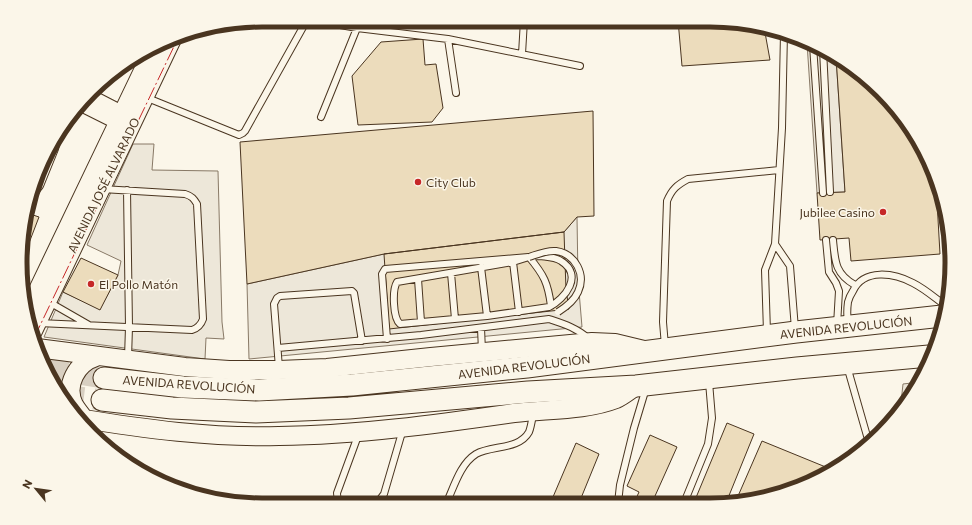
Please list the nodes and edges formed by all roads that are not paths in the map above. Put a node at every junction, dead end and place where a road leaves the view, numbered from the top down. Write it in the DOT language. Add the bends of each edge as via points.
graph roads {
  1 [pos="303,27"];
  2 [pos="351,27"];
  3 [pos="524,27"];
  4 [pos="357,28"];
  5 [pos="448,39"];
  6 [pos="784,39"];
  7 [pos="167,47"];
  8 [pos="813,51"];
  9 [pos="522,54"];
  10 [pos="151,55"];
  11 [pos="823,57"];
  12 [pos="580,66"];
  13 [pos="456,93"];
  14 [pos="139,94"];
  15 [pos="93,99"];
  16 [pos="86,106"];
  17 [pos="321,117"];
  18 [pos="120,118"];
  19 [pos="780,170"];
  20 [pos="94,189"];
  21 [pos="127,190"];
  22 [pos="830,192"];
  23 [pos="823,193"];
  24 [pos="775,244"];
  25 [pos="529,257"];
  26 [pos="513,262"];
  27 [pos="481,268"];
  28 [pos="451,273"];
  29 [pos="418,279"];
  30 [pos="855,285"];
  31 [pos="42,298"];
  32 [pos="941,302"];
  33 [pos="551,306"];
  34 [pos="519,312"];
  35 [pos="487,316"];
  36 [pos="938,316"];
  37 [pos="34,317"];
  38 [pos="455,319"];
  39 [pos="549,319"];
  40 [pos="35,322"];
  41 [pos="421,322"];
  42 [pos="91,326"];
  43 [pos="843,327"];
  44 [pos="129,328"];
  45 [pos="481,328"];
  46 [pos="796,332"];
  47 [pos="767,336"];
  48 [pos="386,339"];
  49 [pos="362,341"];
  50 [pos="592,342"];
  51 [pos="278,348"];
  52 [pos="43,349"];
  53 [pos="657,350"];
  54 [pos="482,352"];
  55 [pos="926,356"];
  56 [pos="96,357"];
  57 [pos="128,360"];
  58 [pos="846,364"];
  59 [pos="279,370"];
  60 [pos="104,378"];
  61 [pos="709,378"];
  62 [pos="642,385"];
  63 [pos="102,400"];
  64 [pos="73,402"];
  65 [pos="534,411"];
  66 [pos="87,420"];
  67 [pos="404,427"];
  68 [pos="360,432"];
  69 [pos="868,437"];
  70 [pos="338,498"];
  71 [pos="381,498"];
  72 [pos="449,498"];
  73 [pos="619,498"];
  74 [pos="686,498"];
  1 -- 14 [label="lane" via="242,135"];
  2 -- 4 [label="lane"];
  3 -- 9 [label="lane"];
  4 -- 5 [label="lane"];
  4 -- 17 [label="lane"];
  5 -- 9 [label="lane"];
  5 -- 13 [label="lane"];
  6 -- 19 [label="lane"];
  7 -- 14 [label="street, AVENIDA JOSÉ ALVARADO"];
  8 -- 23 [label="lane"];
  9 -- 12 [label="lane"];
  10 -- 14 [label="street, AVENIDA JOSÉ ALVARADO"];
  11 -- 22 [label="lane"];
  14 -- 18 [label="street, AVENIDA JOSÉ ALVARADO"];
  14 -- 20 [label="street, AVENIDA JOSÉ ALVARADO"];
  15 -- 18 [label="street"];
  16 -- 18 [label="street"];
  18 -- 20 [label="street, AVENIDA JOSÉ ALVARADO"];
  19 -- 24 [label="lane"];
  19 -- 53 [label="lane" via="688,179 678,184 671,192 667,201 664,322"];
  20 -- 21 [label="lane"];
  20 -- 31 [label="street, AVENIDA JOSÉ ALVARADO"];
  21 -- 44 [label="lane"];
  21 -- 44 [label="lane" via="185,194 190,195 197,204 203,319 201,325 192,330"];
  24 -- 46 [label="lane" via="790,266"];
  24 -- 47 [label="lane" via="765,270"];
  25 -- 26 [label="lane"];
  25 -- 33 [label="lane" via="544,276"];
  25 -- 39 [label="lane, bridge" via="542,252 557,251 576,263 581,276 581,284 573,300"];
  26 -- 27 [label="lane"];
  26 -- 34 [label="lane"];
  27 -- 28 [label="lane"];
  27 -- 35 [label="lane"];
  28 -- 29 [label="lane"];
  28 -- 38 [label="lane"];
  29 -- 41 [label="lane"];
  29 -- 41 [label="lane" via="397,282 393,290 397,322"];
  30 -- 32 [label="lane" via="864,278 885,274 918,286"];
  30 -- 43 [label="lane" via="848,300"];
  30 -- 43 [label="lane" via="838,271 829,240 829,272 839,292"];
  31 -- 37 [label="street, AVENIDA JOSÉ ALVARADO"];
  31 -- 42 [label="lane"];
  33 -- 34 [label="lane"];
  33 -- 48 [label="lane" via="566,294 571,282 571,276 560,260 540,256 386,269 382,274"];
  34 -- 35 [label="lane"];
  35 -- 38 [label="lane"];
  36 -- 43 [label="main road, AVENIDA REVOLUCIÓN"];
  38 -- 41 [label="lane"];
  39 -- 45 [label="lane"];
  39 -- 50 [label="lane" via="580,331"];
  40 -- 42 [label="lane"];
  42 -- 44 [label="lane"];
  43 -- 46 [label="main road, AVENIDA REVOLUCIÓN"];
  44 -- 57 [label="lane"];
  45 -- 48 [label="lane"];
  45 -- 54 [label="lane"];
  46 -- 47 [label="main road, AVENIDA REVOLUCIÓN"];
  47 -- 53 [label="main road, AVENIDA REVOLUCIÓN"];
  48 -- 49 [label="lane"];
  49 -- 51 [label="lane"];
  49 -- 51 [label="lane" via="352,291 288,295 280,296 274,304"];
  50 -- 53 [label="street"];
  50 -- 54 [label="street"];
  51 -- 59 [label="lane"];
  52 -- 56 [label="street"];
  53 -- 60 [label="main road, AVENIDA REVOLUCIÓN" via="527,367 352,385 259,390"];
  54 -- 59 [label="street" via="327,368"];
  55 -- 58 [label="main road, AVENIDA REVOLUCIÓN"];
  56 -- 57 [label="street"];
  56 -- 64 [label="street" via="78,368 72,381"];
  57 -- 59 [label="street" via="229,370"];
  58 -- 61 [label="main road, AVENIDA REVOLUCIÓN"];
  58 -- 69 [label="lane"];
  61 -- 62 [label="main road, AVENIDA REVOLUCIÓN"];
  61 -- 74 [label="lane" via="712,418 708,444"];
  62 -- 63 [label="main road, AVENIDA REVOLUCIÓN" via="349,408 256,412 172,408"];
  62 -- 65 [label="street" via="618,398 594,405"];
  62 -- 73 [label="lane"];
  65 -- 67 [label="street"];
  65 -- 72 [label="lane" via="529,431 522,440 486,450 468,461"];
  66 -- 68 [label="street" via="145,429 219,435 279,436"];
  67 -- 68 [label="street"];
  67 -- 71 [label="lane"];
  68 -- 70 [label="lane" via="337,493"];
}
